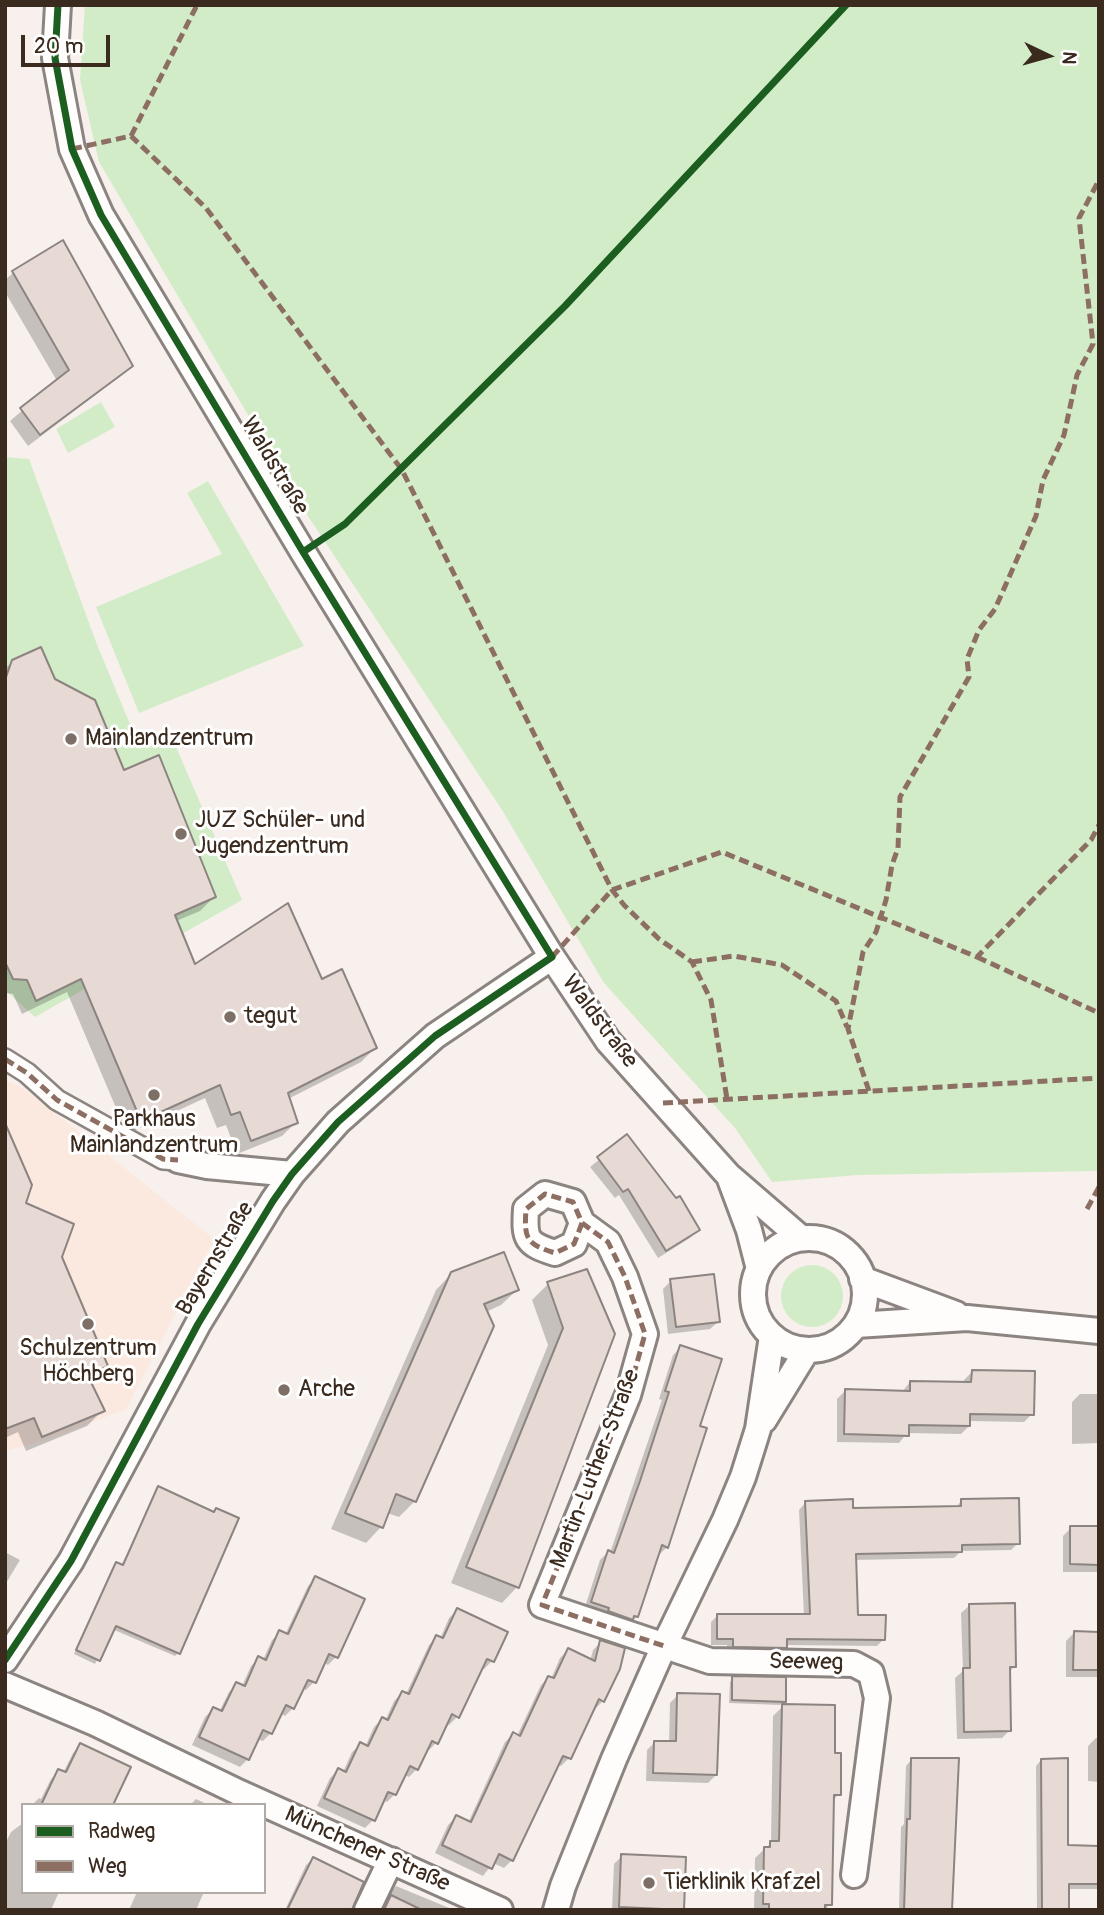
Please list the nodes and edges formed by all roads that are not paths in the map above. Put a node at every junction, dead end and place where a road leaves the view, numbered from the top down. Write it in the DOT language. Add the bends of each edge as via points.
graph roads {
  1 [pos="58,5"];
  2 [pos="552,957"];
  3 [pos="5,1059"];
  4 [pos="178,1160"];
  5 [pos="292,1174"];
  6 [pos="728,1175"];
  7 [pos="582,1223"];
  8 [pos="801,1238"];
  9 [pos="759,1269"];
  10 [pos="862,1279"];
  11 [pos="967,1318"];
  12 [pos="856,1325"];
  13 [pos="1099,1331"];
  14 [pos="772,1336"];
  15 [pos="807,1350"];
  16 [pos="758,1429"];
  17 [pos="664,1646"];
  18 [pos="5,1660"];
  19 [pos="5,1685"];
  20 [pos="261,1803"];
  21 [pos="266,1805"];
  22 [pos="391,1860"];
  23 [pos="854,1875"];
  24 [pos="367,1910"];
  25 [pos="500,1910"];
  26 [pos="556,1910"];
  1 -- 2 [label="street, Waldstraße" via="55,58 72,149 101,215"];
  2 -- 5 [label="street, Bayernstraße" via="435,1036 338,1122"];
  2 -- 6 [label="street, Waldstraße" via="608,1041"];
  3 -- 4 [label="street" via="57,1100 163,1159"];
  4 -- 5 [label="street"];
  5 -- 18 [label="street, Bayernstraße" via="198,1324 71,1561"];
  6 -- 8 [label="street, Waldstraße"];
  6 -- 9 [label="street, Waldstraße"];
  7 -- 17 [label="street, Martin-Luther-Straße" via="608,1242 645,1334 628,1395 542,1605"];
  8 -- 9 [label="street" via="769,1254"];
  8 -- 10 [label="street" via="835,1244 849,1255"];
  9 -- 14 [label="street" via="754,1304"];
  10 -- 11 [label="street"];
  10 -- 12 [label="street" via="863,1307"];
  11 -- 12 [label="street"];
  11 -- 13 [label="street"];
  12 -- 15 [label="street" via="826,1348"];
  14 -- 15 [label="street"];
  14 -- 16 [label="street"];
  15 -- 16 [label="street"];
  16 -- 17 [label="street" via="725,1520"];
  17 -- 23 [label="street, Seeweg" via="710,1661 854,1664 871,1674 877,1699"];
  17 -- 26 [label="street"];
  19 -- 20 [label="street, Münchener Straße"];
  21 -- 22 [label="street, Münchener Straße"];
  22 -- 24 [label="street"];
  22 -- 25 [label="street, Münchener Straße"];
}
